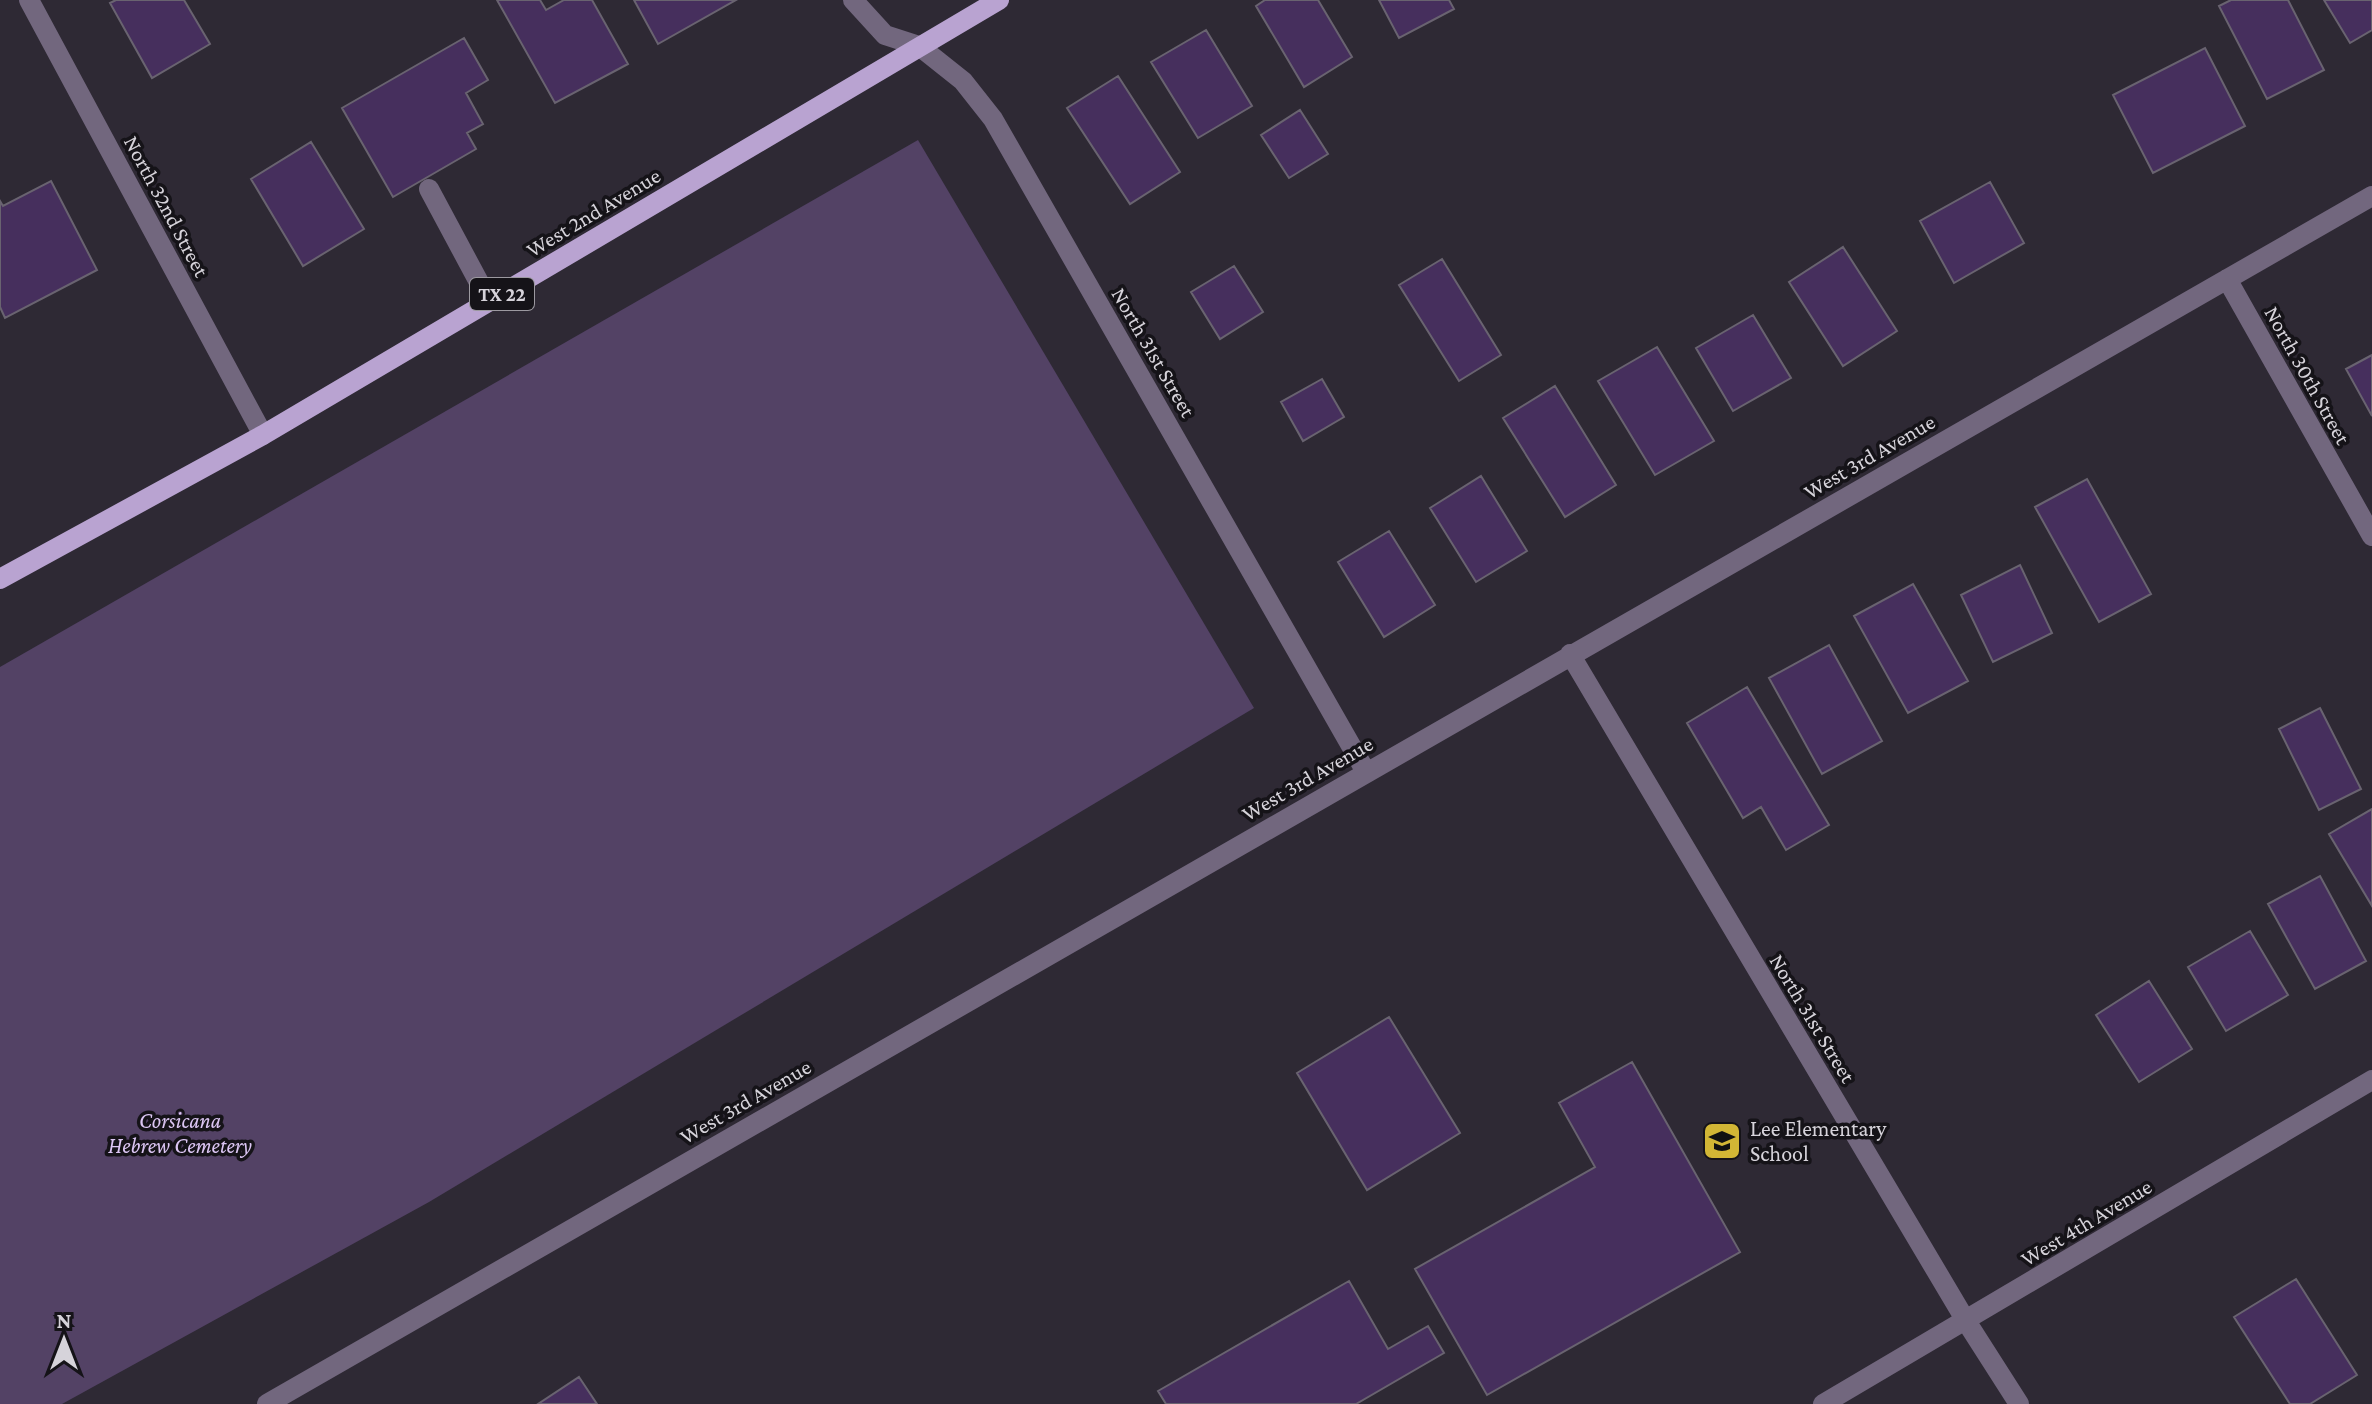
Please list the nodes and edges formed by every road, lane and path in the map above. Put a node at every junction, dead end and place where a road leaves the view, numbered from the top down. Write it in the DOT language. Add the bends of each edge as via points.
graph roads {
  1 [pos="29,0"];
  2 [pos="853,0"];
  3 [pos="999,0"];
  4 [pos="919,46"];
  5 [pos="429,189"];
  6 [pos="2372,196"];
  7 [pos="2227,279"];
  8 [pos="489,301"];
  9 [pos="263,435"];
  10 [pos="2372,536"];
  11 [pos="0,579"];
  12 [pos="1570,654"];
  13 [pos="1366,772"];
  14 [pos="2372,1080"];
  15 [pos="1966,1321"];
  16 [pos="267,1404"];
  17 [pos="1823,1404"];
  18 [pos="2019,1404"];
  1 -- 9 [label="street, North 32nd Street"];
  2 -- 4 [label="street, North 31st Street" via="885,35"];
  3 -- 4 [label="main road, West 2nd Avenue / TX 22"];
  4 -- 8 [label="main road, West 2nd Avenue / TX 22"];
  4 -- 13 [label="street, North 31st Street" via="963,81 993,119"];
  5 -- 8 [label="street"];
  6 -- 7 [label="street, West 3rd Avenue"];
  7 -- 10 [label="street, North 30th Street"];
  7 -- 12 [label="street, West 3rd Avenue"];
  8 -- 9 [label="main road, West 2nd Avenue / TX 22"];
  9 -- 11 [label="main road, West 2nd Avenue / TX 22"];
  12 -- 13 [label="street, West 3rd Avenue"];
  12 -- 15 [label="street, North 31st Street"];
  13 -- 16 [label="street, West 3rd Avenue"];
  14 -- 15 [label="street, West 4th Avenue"];
  15 -- 17 [label="street, West 4th Avenue"];
  15 -- 18 [label="street, North 31st Street"];
}
